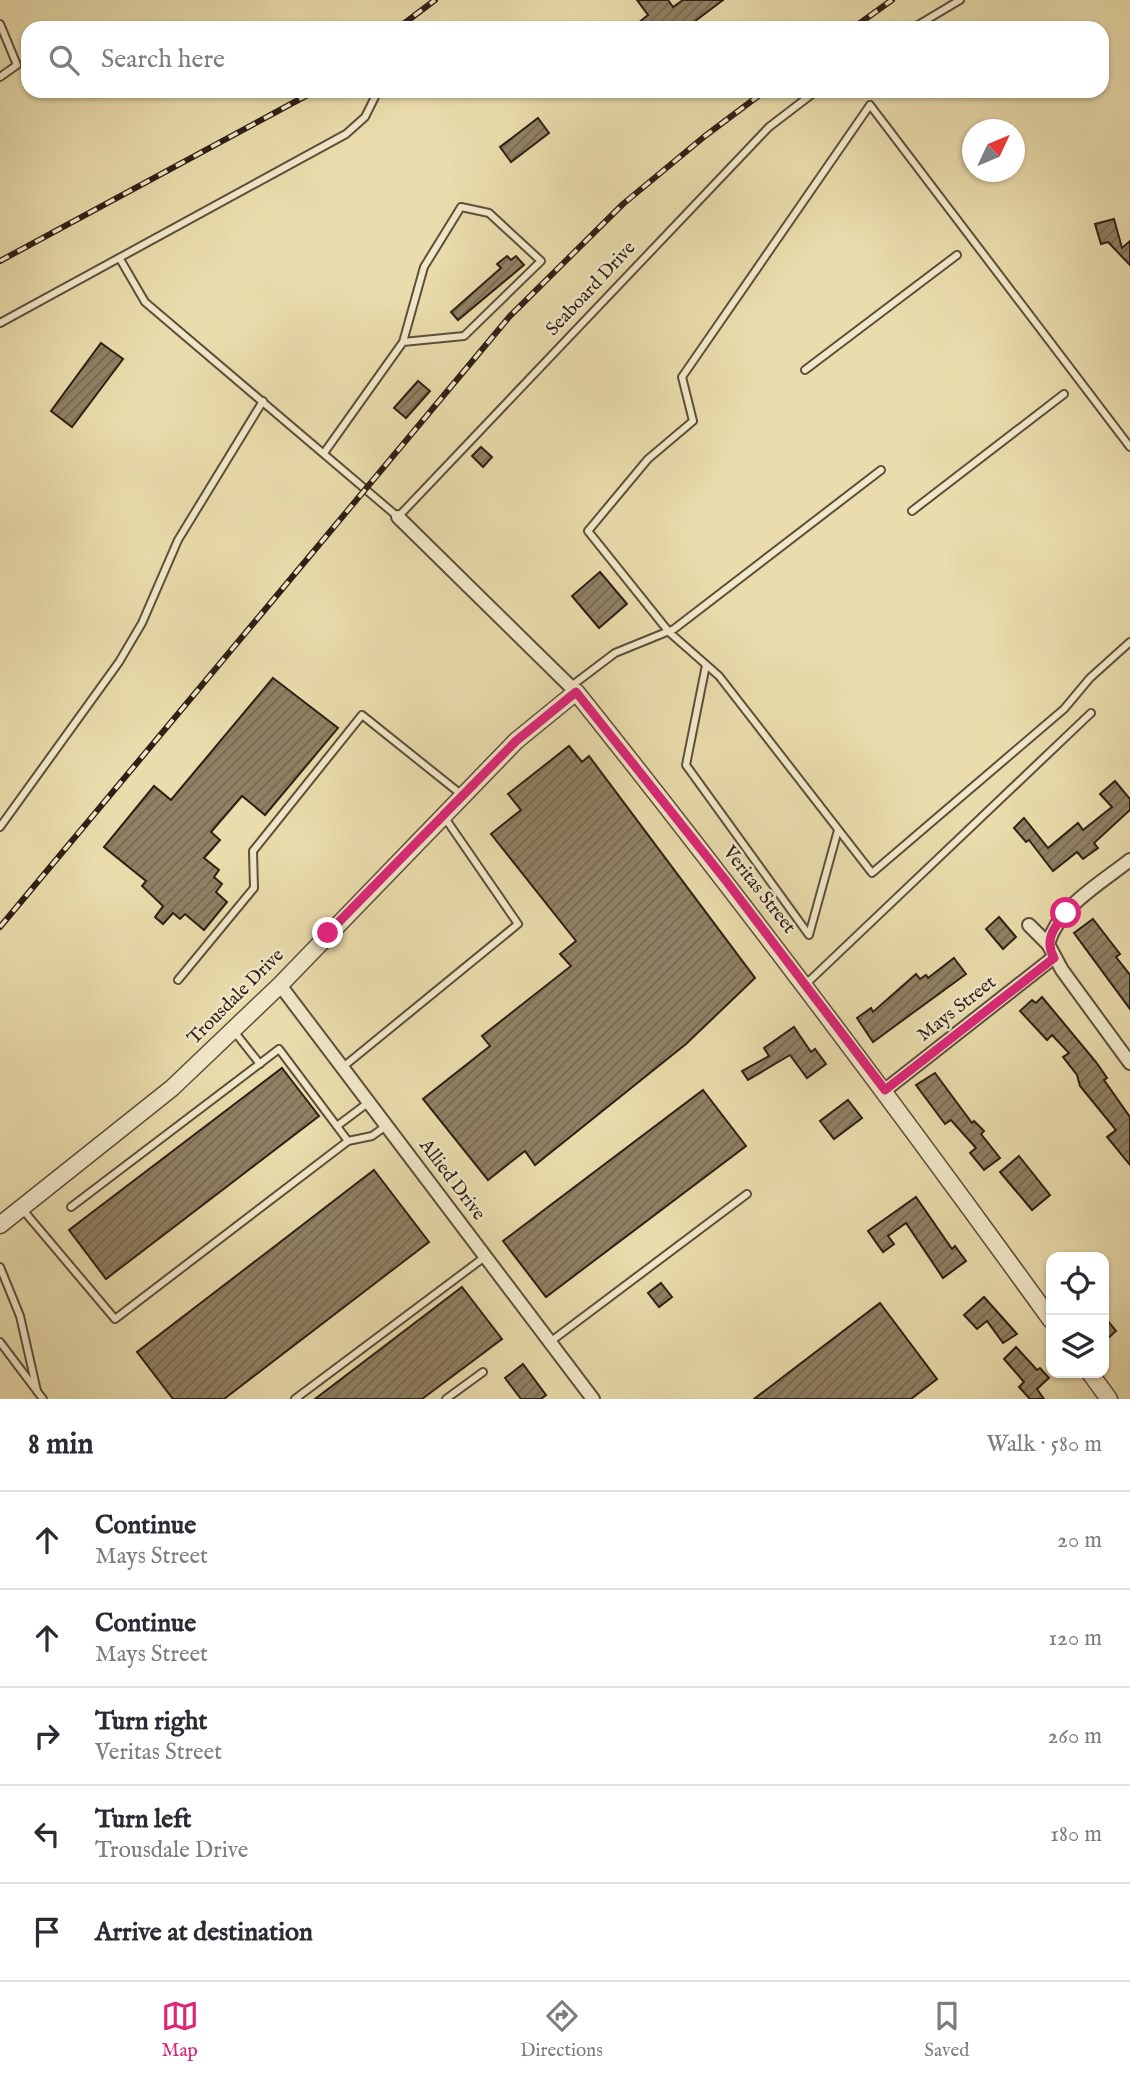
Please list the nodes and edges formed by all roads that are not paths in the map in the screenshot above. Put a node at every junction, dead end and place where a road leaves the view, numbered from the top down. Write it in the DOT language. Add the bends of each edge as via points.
graph roads {
  1 [pos="960,0"];
  2 [pos="925,21"];
  3 [pos="0,24"];
  4 [pos="0,77"];
  5 [pos="374,98"];
  6 [pos="807,98"];
  7 [pos="957,255"];
  8 [pos="120,259"];
  9 [pos="0,323"];
  10 [pos="403,342"];
  11 [pos="805,370"];
  12 [pos="1064,394"];
  13 [pos="263,401"];
  14 [pos="1130,447"];
  15 [pos="324,453"];
  16 [pos="881,470"];
  17 [pos="912,511"];
  18 [pos="398,517"];
  19 [pos="669,632"];
  20 [pos="1130,642"];
  21 [pos="706,665"];
  22 [pos="573,690"];
  23 [pos="1091,713"];
  24 [pos="462,795"];
  25 [pos="443,814"];
  26 [pos="0,827"];
  27 [pos="838,830"];
  28 [pos="1130,860"];
  29 [pos="1029,925"];
  30 [pos="1048,944"];
  31 [pos="1054,958"];
  32 [pos="178,980"];
  33 [pos="805,984"];
  34 [pos="280,985"];
  35 [pos="233,1030"];
  36 [pos="1130,1063"];
  37 [pos="260,1064"];
  38 [pos="342,1067"];
  39 [pos="885,1090"];
  40 [pos="369,1102"];
  41 [pos="337,1126"];
  42 [pos="387,1126"];
  43 [pos="348,1141"];
  44 [pos="747,1194"];
  45 [pos="71,1207"];
  46 [pos="21,1208"];
  47 [pos="0,1224"];
  48 [pos="486,1256"];
  49 [pos="0,1267"];
  50 [pos="1047,1315"];
  51 [pos="0,1342"];
  52 [pos="550,1342"];
  53 [pos="482,1372"];
  54 [pos="1094,1378"];
  55 [pos="37,1391"];
  56 [pos="43,1399"];
  57 [pos="295,1399"];
  58 [pos="446,1399"];
  59 [pos="593,1399"];
  60 [pos="1109,1399"];
  1 -- 2 [label="lane"];
  3 -- 4 [label="lane" via="17,65"];
  5 -- 8 [label="lane" via="365,117 346,134"];
  6 -- 18 [label="lane, Seaboard Drive" via="769,127"];
  7 -- 11 [label="lane"];
  8 -- 9 [label="lane"];
  8 -- 13 [label="lane" via="145,302"];
  10 -- 10 [label="lane" via="424,267 461,208 489,213 541,261 464,336"];
  10 -- 15 [label="lane"];
  12 -- 17 [label="lane"];
  13 -- 15 [label="lane"];
  13 -- 26 [label="lane" via="178,540 142,623 119,662"];
  14 -- 19 [label="lane" via="870,105 682,377 692,421 648,459 588,531"];
  15 -- 18 [label="lane"];
  16 -- 19 [label="lane"];
  18 -- 22 [label="street, Veritas Street"];
  19 -- 21 [label="lane"];
  19 -- 22 [label="lane" via="615,653"];
  20 -- 27 [label="lane" via="1064,709 872,873"];
  21 -- 27 [label="lane"];
  21 -- 27 [label="lane" via="686,765 810,935"];
  22 -- 24 [label="street, Trousdale Drive"];
  22 -- 33 [label="street, Veritas Street"];
  23 -- 33 [label="lane"];
  24 -- 25 [label="street, Trousdale Drive"];
  24 -- 32 [label="lane" via="362,715 253,851 254,888"];
  25 -- 34 [label="street, Trousdale Drive"];
  25 -- 38 [label="lane" via="519,924"];
  28 -- 30 [label="street" via="1072,907 1054,928"];
  29 -- 30 [label="street"];
  30 -- 31 [label="street"];
  31 -- 36 [label="street"];
  31 -- 39 [label="street, Mays Street"];
  33 -- 39 [label="street, Veritas Street"];
  34 -- 35 [label="street, Trousdale Drive"];
  34 -- 38 [label="street, Allied Drive"];
  35 -- 37 [label="lane"];
  35 -- 46 [label="street, Trousdale Drive" via="172,1088"];
  37 -- 41 [label="lane" via="279,1049"];
  37 -- 45 [label="lane"];
  38 -- 40 [label="street, Allied Drive"];
  39 -- 50 [label="street, Veritas Street"];
  40 -- 41 [label="lane"];
  40 -- 42 [label="street, Allied Drive"];
  41 -- 43 [label="lane"];
  42 -- 43 [label="lane" via="372,1136"];
  42 -- 48 [label="street, Allied Drive"];
  43 -- 46 [label="lane" via="115,1319"];
  44 -- 52 [label="lane"];
  46 -- 47 [label="street, Trousdale Drive"];
  48 -- 52 [label="street, Allied Drive"];
  48 -- 57 [label="lane"];
  49 -- 55 [label="lane" via="20,1316"];
  51 -- 55 [label="lane"];
  52 -- 59 [label="street, Allied Drive"];
  53 -- 58 [label="lane"];
  54 -- 60 [label="street"];
  55 -- 56 [label="lane"];
}
